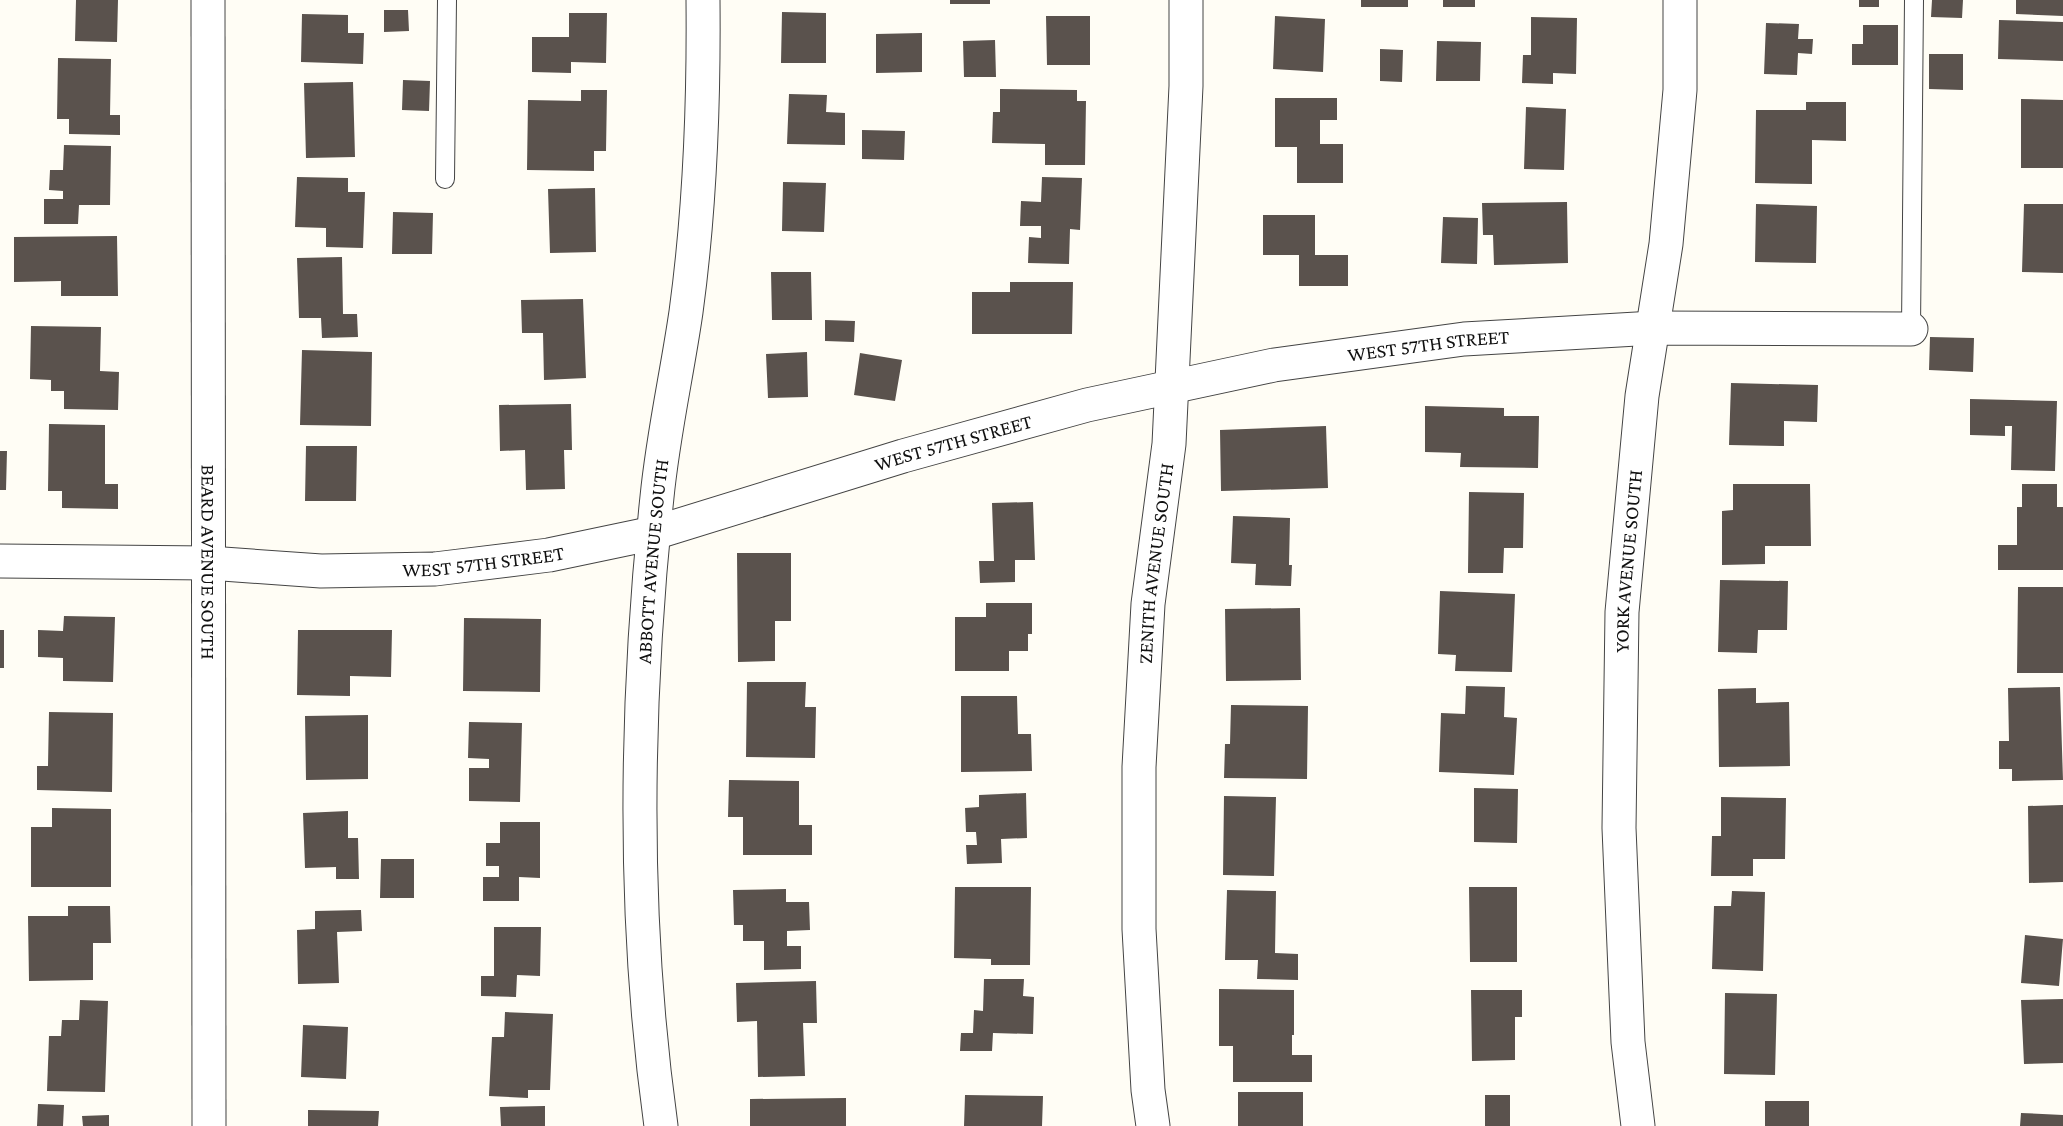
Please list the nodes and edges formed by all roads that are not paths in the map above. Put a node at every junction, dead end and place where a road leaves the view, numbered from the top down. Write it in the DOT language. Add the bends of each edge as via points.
graph roads {
  1 [pos="208,0"];
  2 [pos="447,0"];
  3 [pos="703,0"];
  4 [pos="1186,0"];
  5 [pos="1680,0"];
  6 [pos="1914,0"];
  7 [pos="445,179"];
  8 [pos="1654,328"];
  9 [pos="1911,329"];
  10 [pos="1171,387"];
  11 [pos="654,533"];
  12 [pos="0,561"];
  13 [pos="209,563"];
  14 [pos="209,1126"];
  15 [pos="661,1126"];
  16 [pos="1153,1126"];
  17 [pos="1638,1126"];
  1 -- 13 [label="street, BEARD AVENUE SOUTH"];
  2 -- 7 [label="lane"];
  3 -- 11 [label="street, ABBOTT AVENUE SOUTH" via="704,82 698,195"];
  4 -- 10 [label="street, ZENITH AVENUE SOUTH" via="1186,86"];
  5 -- 8 [label="street, YORK AVENUE SOUTH" via="1680,90"];
  6 -- 9 [label="lane"];
  8 -- 9 [label="street, WEST 57TH STREET"];
  8 -- 10 [label="street, WEST 57TH STREET" via="1464,339 1274,366"];
  8 -- 17 [label="street, YORK AVENUE SOUTH" via="1642,396 1622,612 1619,828 1628,1042"];
  10 -- 11 [label="street, WEST 57TH STREET" via="1087,405 914,453"];
  10 -- 16 [label="street, ZENITH AVENUE SOUTH" via="1168,444 1148,604 1139,767 1139,929"];
  11 -- 13 [label="street, WEST 57TH STREET" via="549,555 435,569 321,572"];
  11 -- 15 [label="street, ABBOTT AVENUE SOUTH" via="642,680 639,868 651,1055"];
  12 -- 13 [label="street, WEST 57TH STREET"];
  13 -- 14 [label="street, BEARD AVENUE SOUTH"];
}
